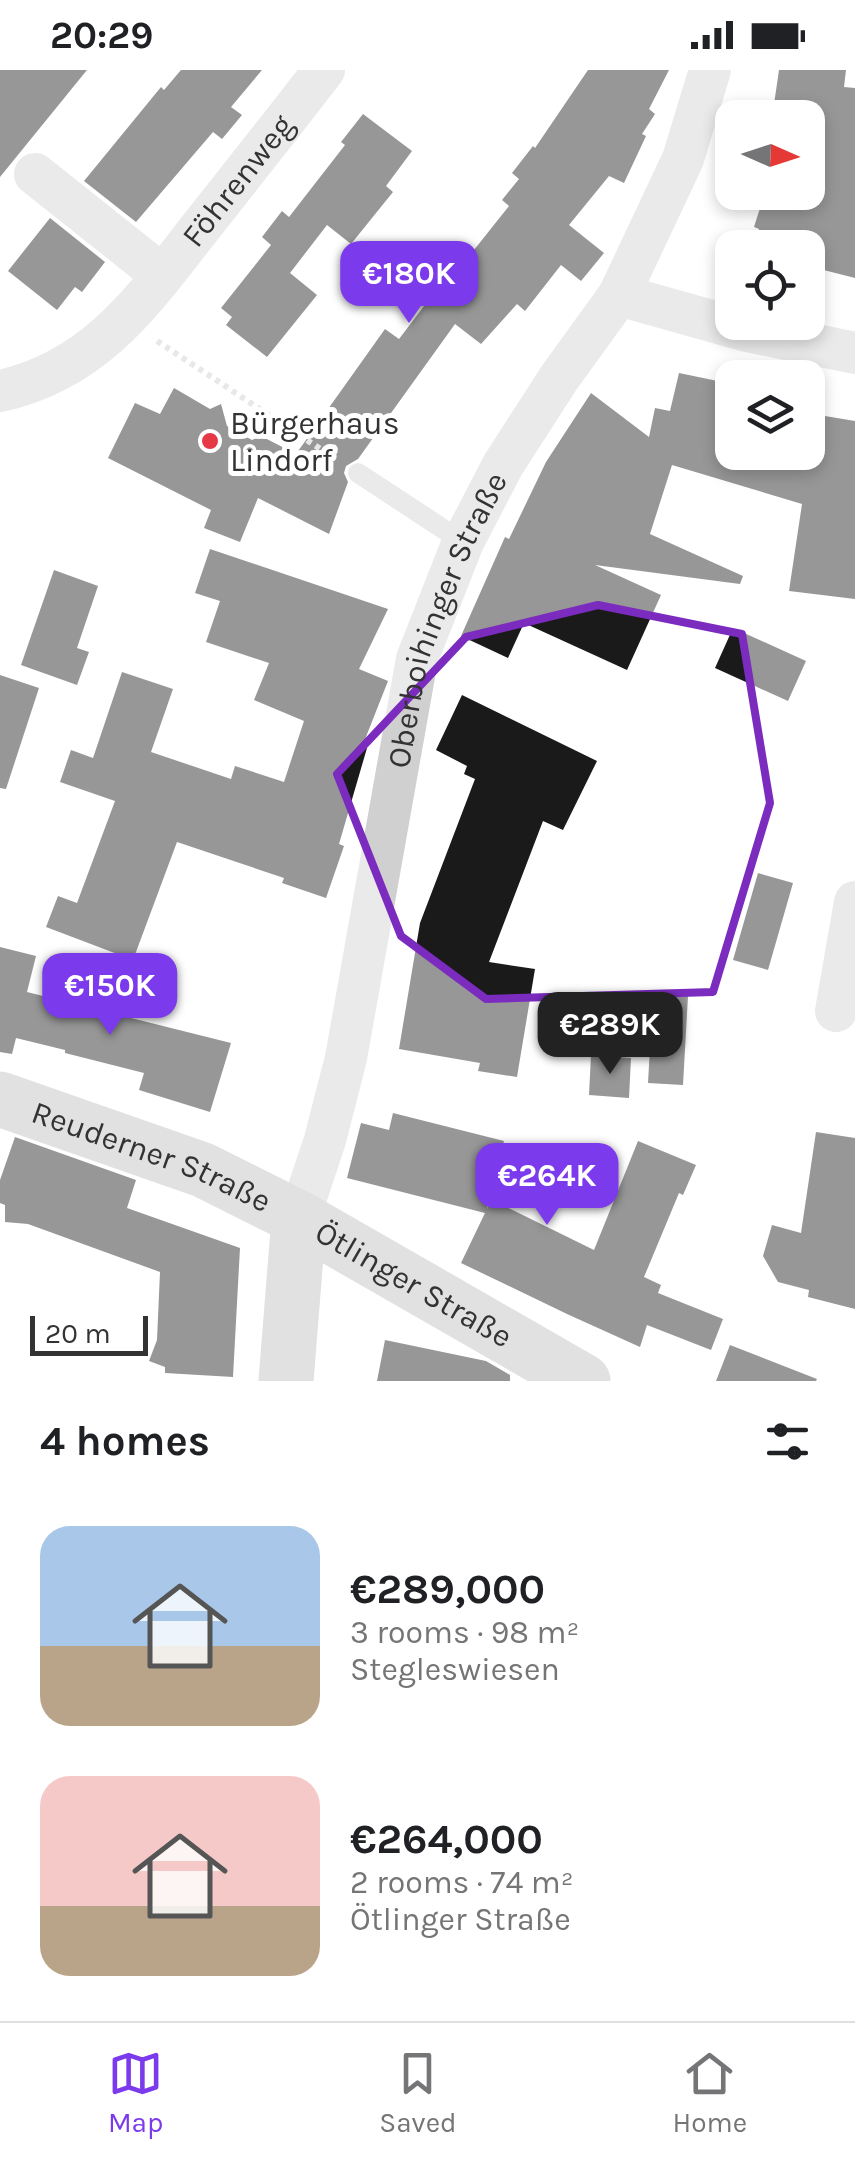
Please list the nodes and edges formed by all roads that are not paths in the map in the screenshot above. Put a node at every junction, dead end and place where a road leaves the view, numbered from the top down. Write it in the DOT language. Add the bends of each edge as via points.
graph roads {
  1 [pos="710,70"];
  2 [pos="309,75"];
  3 [pos="35,174"];
  4 [pos="162,275"];
  5 [pos="619,295"];
  6 [pos="855,353"];
  7 [pos="0,391"];
  8 [pos="358,473"];
  9 [pos="464,542"];
  10 [pos="855,902"];
  11 [pos="836,1012"];
  12 [pos="0,1098"];
  13 [pos="300,1218"];
  14 [pos="286,1381"];
  15 [pos="583,1381"];
  1 -- 5 [label="street, Oberboihinger Straße" via="683,159"];
  2 -- 4 [label="street, Föhrenweg"];
  3 -- 4 [label="street, Föhrenweg"];
  4 -- 7 [label="street, Föhrenweg" via="126,321 85,356 29,385"];
  5 -- 6 [label="street"];
  5 -- 9 [label="street, Oberboihinger Straße" via="512,450"];
  8 -- 9 [label="lane"];
  9 -- 13 [label="street, Oberboihinger Straße" via="417,660 346,1058"];
  10 -- 11 [label="street"];
  12 -- 13 [label="street, Reuderner Straße" via="204,1170"];
  13 -- 14 [label="street"];
  13 -- 15 [label="street, Ötlinger Straße"];
}
